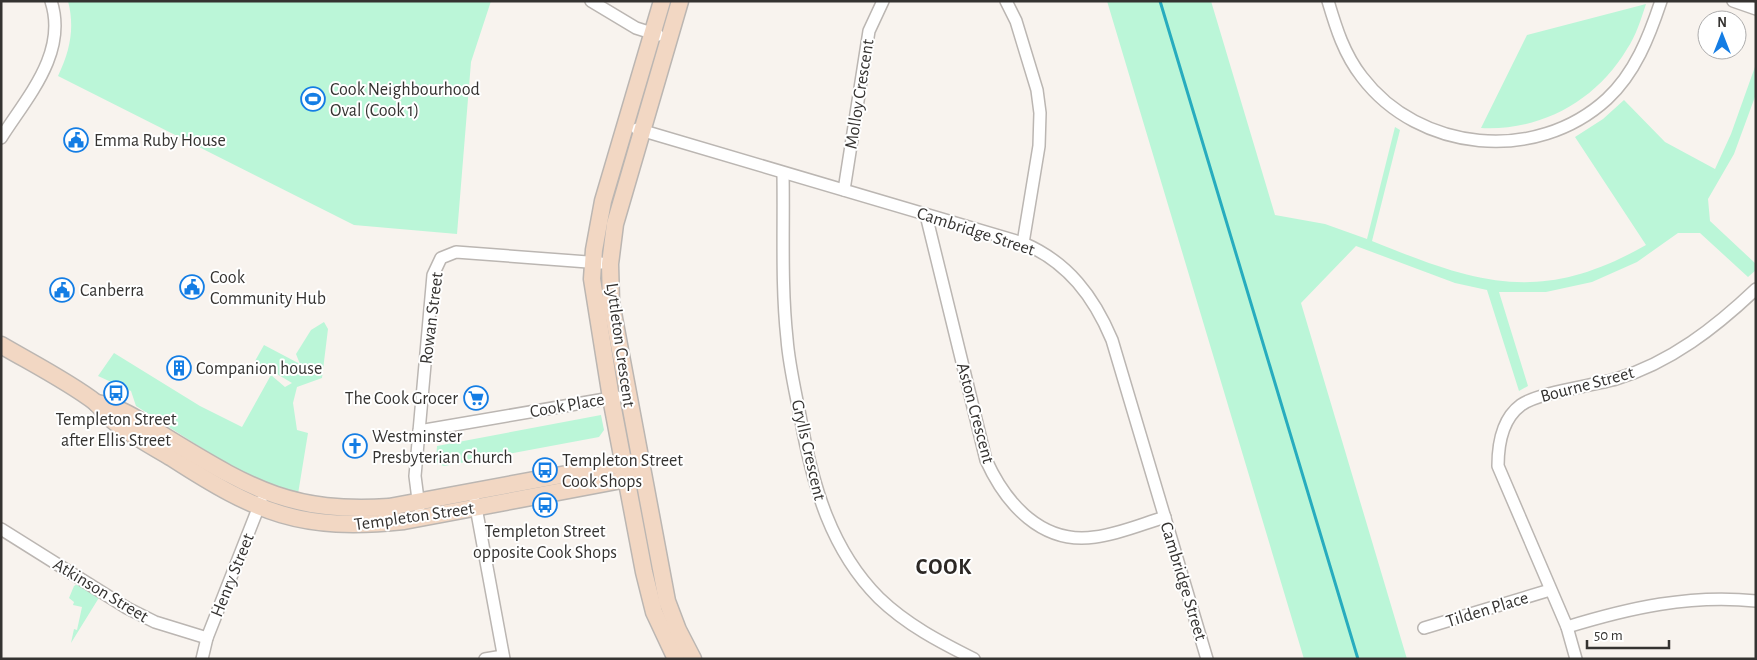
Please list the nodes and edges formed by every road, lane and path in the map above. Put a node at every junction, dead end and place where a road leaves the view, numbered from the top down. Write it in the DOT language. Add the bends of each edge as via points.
graph roads {
  1 [pos="51,1"];
  2 [pos="591,1"];
  3 [pos="662,1"];
  4 [pos="680,1"];
  5 [pos="883,1"];
  6 [pos="1006,1"];
  7 [pos="1328,1"];
  8 [pos="1661,1"];
  9 [pos="1733,1"];
  10 [pos="1756,9"];
  11 [pos="652,33"];
  12 [pos="669,38"];
  13 [pos="625,126"];
  14 [pos="642,131"];
  15 [pos="1,138"];
  16 [pos="783,172"];
  17 [pos="844,190"];
  18 [pos="926,215"];
  19 [pos="1023,243"];
  20 [pos="593,263"];
  21 [pos="610,264"];
  22 [pos="1756,289"];
  23 [pos="1,345"];
  24 [pos="627,395"];
  25 [pos="611,398"];
  26 [pos="96,403"];
  27 [pos="419,431"];
  28 [pos="641,468"];
  29 [pos="624,472"];
  30 [pos="265,492"];
  31 [pos="474,500"];
  32 [pos="258,508"];
  33 [pos="420,511"];
  34 [pos="1165,517"];
  35 [pos="1,529"];
  36 [pos="1550,590"];
  37 [pos="1756,601"];
  38 [pos="1567,627"];
  39 [pos="1424,628"];
  40 [pos="207,638"];
  41 [pos="503,657"];
  42 [pos="202,659"];
  43 [pos="485,659"];
  44 [pos="676,659"];
  45 [pos="693,659"];
  46 [pos="974,659"];
  47 [pos="1207,659"];
  48 [pos="1576,659"];
  1 -- 15 [label="street" via="56,29 52,55"];
  2 -- 11 [label="street" via="636,28"];
  3 -- 11 [label="street, Lyttleton Crescent"];
  4 -- 12 [label="street, Lyttleton Crescent"];
  5 -- 17 [label="street, Molloy Crescent" via="869,30"];
  6 -- 19 [label="street" via="1016,21 1037,90 1040,113 1039,141"];
  7 -- 8 [label="street" via="1349,57 1386,103 1404,117 1434,131 1472,141 1497,142 1560,130 1595,110 1633,67 1648,39"];
  9 -- 10 [label="street"];
  11 -- 12 [label="street"];
  11 -- 13 [label="street, Lyttleton Crescent"];
  12 -- 14 [label="street, Lyttleton Crescent"];
  13 -- 14 [label="street, Cambridge Street"];
  13 -- 20 [label="street, Lyttleton Crescent" via="599,221"];
  14 -- 16 [label="street, Cambridge Street"];
  14 -- 21 [label="street, Lyttleton Crescent" via="615,224"];
  16 -- 17 [label="street, Cambridge Street"];
  16 -- 46 [label="street, Grylls Crescent" via="787,340 809,464 825,514 844,552 879,598 928,636"];
  17 -- 18 [label="street, Cambridge Street"];
  18 -- 19 [label="street, Cambridge Street"];
  18 -- 34 [label="street, Aston Crescent" via="986,460 1002,492 1016,510 1052,533 1073,538 1103,536"];
  19 -- 34 [label="street, Cambridge Street" via="1054,259 1072,275 1102,316"];
  20 -- 21 [label="street, Rowan Street"];
  20 -- 25 [label="street, Lyttleton Crescent" via="596,312"];
  20 -- 27 [label="street, Rowan Street" via="456,252 441,258 433,275"];
  21 -- 24 [label="street, Lyttleton Crescent" via="611,302"];
  22 -- 36 [label="street, Bourne Street" via="1709,330 1666,358 1615,380 1534,397 1521,405 1506,424 1498,448 1498,466"];
  23 -- 26 [label="street, Templeton Street"];
  24 -- 25 [label="street, Cook Place"];
  24 -- 28 [label="street, Lyttleton Crescent"];
  25 -- 27 [label="street, Cook Place"];
  25 -- 29 [label="street, Lyttleton Crescent"];
  26 -- 30 [label="street, Templeton Street" via="120,410 226,473"];
  26 -- 32 [label="street, Templeton Street" via="111,419 213,484"];
  27 -- 33 [label="street, Rowan Street" via="415,476"];
  28 -- 29 [label="street, Templeton Street"];
  28 -- 45 [label="street, Lyttleton Crescent" via="667,601"];
  29 -- 31 [label="street, Templeton Street"];
  29 -- 44 [label="street, Lyttleton Crescent" via="654,612"];
  30 -- 32 [label="street, Henry Street"];
  30 -- 33 [label="street, Templeton Street" via="317,506"];
  31 -- 33 [label="street, Templeton Street"];
  31 -- 41 [label="street"];
  32 -- 33 [label="street, Templeton Street" via="330,525 367,526"];
  32 -- 40 [label="street, Henry Street"];
  34 -- 47 [label="street, Cambridge Street"];
  35 -- 40 [label="street, Atkinson Street" via="127,608 155,622"];
  36 -- 38 [label="street, Bourne Street"];
  36 -- 39 [label="street, Tilden Place"];
  37 -- 38 [label="street" via="1715,599 1664,603"];
  38 -- 48 [label="street, Bourne Street"];
  40 -- 42 [label="street, Henry Street"];
  41 -- 43 [label="street"];
}
